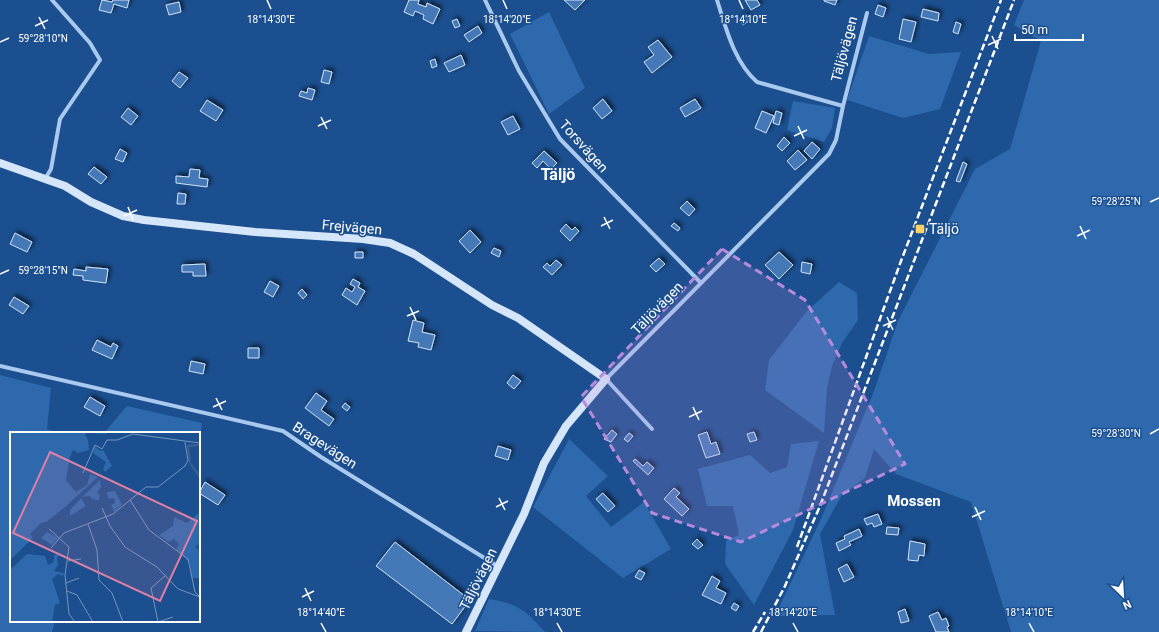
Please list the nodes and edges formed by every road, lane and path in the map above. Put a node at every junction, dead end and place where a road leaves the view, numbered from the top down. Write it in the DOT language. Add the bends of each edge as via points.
graph roads {
  1 [pos="52,0"];
  2 [pos="486,0"];
  3 [pos="717,0"];
  4 [pos="867,13"];
  5 [pos="843,106"];
  6 [pos="0,164"];
  7 [pos="45,179"];
  8 [pos="700,282"];
  9 [pos="0,366"];
  10 [pos="606,379"];
  11 [pos="652,429"];
  12 [pos="499,567"];
  13 [pos="466,632"];
  1 -- 7 [label="street" via="90,44 100,60 60,119 51,169"];
  2 -- 8 [label="street, Torsvägen" via="519,71 560,138"];
  3 -- 5 [label="street" via="730,39 749,76 756,82"];
  4 -- 5 [label="street, Täljövägen"];
  5 -- 8 [label="street, Täljövägen" via="836,140 829,154"];
  6 -- 7 [label="street, Frejvägen"];
  7 -- 10 [label="street, Frejvägen" via="65,186 112,211 144,220 390,243 414,254 492,305 518,318"];
  8 -- 10 [label="street, Täljövägen"];
  9 -- 12 [label="street, Bragevägen" via="283,431"];
  10 -- 11 [label="street, Frejvägen"];
  10 -- 12 [label="street, Täljövägen" via="566,426 547,458"];
  12 -- 13 [label="street, Täljövägen"];
}
